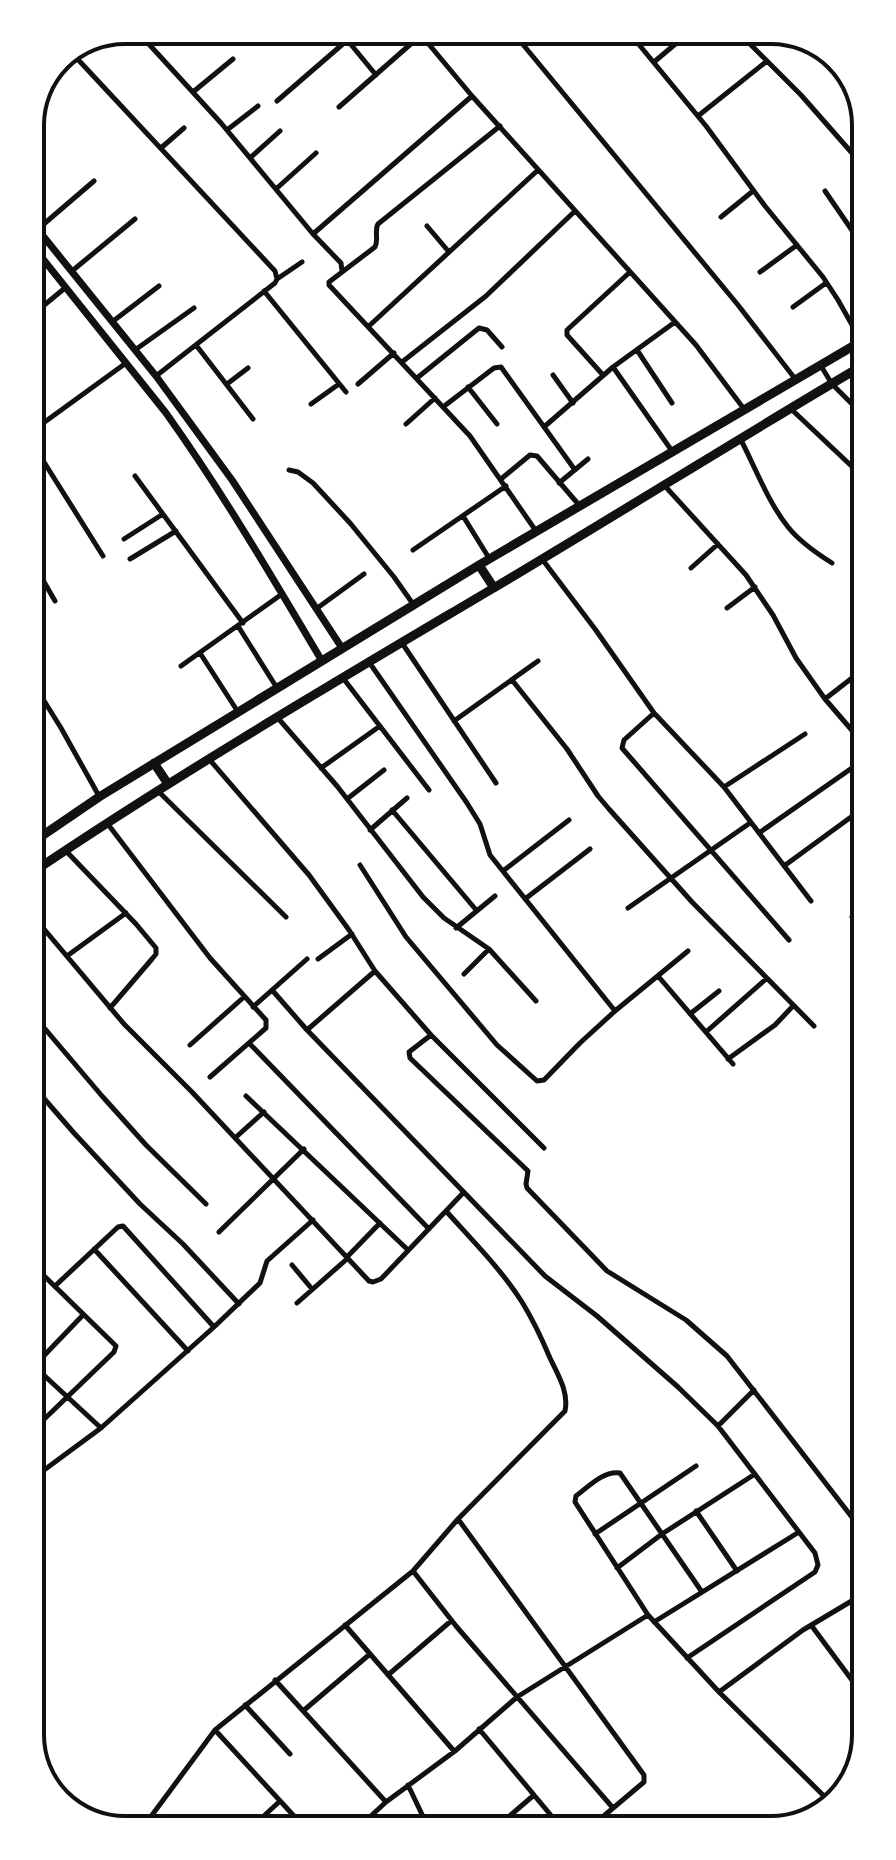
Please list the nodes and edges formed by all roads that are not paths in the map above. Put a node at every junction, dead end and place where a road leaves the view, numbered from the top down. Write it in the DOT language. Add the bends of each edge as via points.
graph roads {
  1 [pos="150,44"];
  2 [pos="342,44"];
  3 [pos="350,44"];
  4 [pos="408,44"];
  5 [pos="428,44"];
  6 [pos="523,44"];
  7 [pos="639,44"];
  8 [pos="675,44"];
  9 [pos="750,44"];
  10 [pos="78,59"];
  11 [pos="233,59"];
  12 [pos="767,61"];
  13 [pos="654,62"];
  14 [pos="376,75"];
  15 [pos="193,92"];
  16 [pos="472,96"];
  17 [pos="277,101"];
  18 [pos="258,106"];
  19 [pos="339,107"];
  20 [pos="698,116"];
  21 [pos="500,126"];
  22 [pos="184,128"];
  23 [pos="227,130"];
  24 [pos="280,131"];
  25 [pos="161,148"];
  26 [pos="316,153"];
  27 [pos="852,153"];
  28 [pos="250,158"];
  29 [pos="538,170"];
  30 [pos="94,181"];
  31 [pos="276,189"];
  32 [pos="753,191"];
  33 [pos="825,191"];
  34 [pos="575,211"];
  35 [pos="721,217"];
  36 [pos="135,219"];
  37 [pos="44,223"];
  38 [pos="427,226"];
  39 [pos="852,230"];
  40 [pos="313,234"];
  41 [pos="44,238"];
  42 [pos="797,245"];
  43 [pos="449,252"];
  44 [pos="44,261"];
  45 [pos="302,262"];
  46 [pos="342,271"];
  47 [pos="71,272"];
  48 [pos="630,272"];
  49 [pos="760,272"];
  50 [pos="277,279"];
  51 [pos="826,283"];
  52 [pos="159,286"];
  53 [pos="65,288"];
  54 [pos="264,291"];
  55 [pos="44,305"];
  56 [pos="793,307"];
  57 [pos="194,308"];
  58 [pos="112,322"];
  59 [pos="675,322"];
  60 [pos="369,326"];
  61 [pos="852,326"];
  62 [pos="196,345"];
  63 [pos="852,346"];
  64 [pos="502,347"];
  65 [pos="135,350"];
  66 [pos="637,350"];
  67 [pos="394,353"];
  68 [pos="402,362"];
  69 [pos="126,363"];
  70 [pos="821,365"];
  71 [pos="613,367"];
  72 [pos="248,368"];
  73 [pos="852,372"];
  74 [pos="553,375"];
  75 [pos="603,375"];
  76 [pos="156,376"];
  77 [pos="417,378"];
  78 [pos="796,380"];
  79 [pos="227,384"];
  80 [pos="339,384"];
  81 [pos="358,384"];
  82 [pos="832,384"];
  83 [pos="468,387"];
  84 [pos="346,392"];
  85 [pos="435,398"];
  86 [pos="573,403"];
  87 [pos="672,403"];
  88 [pos="311,404"];
  89 [pos="852,404"];
  90 [pos="443,407"];
  91 [pos="790,408"];
  92 [pos="745,410"];
  93 [pos="253,419"];
  94 [pos="44,422"];
  95 [pos="406,424"];
  96 [pos="497,424"];
  97 [pos="544,427"];
  98 [pos="740,437"];
  99 [pos="672,452"];
  100 [pos="588,459"];
  101 [pos="44,462"];
  102 [pos="852,467"];
  103 [pos="289,470"];
  104 [pos="575,470"];
  105 [pos="135,476"];
  106 [pos="501,479"];
  107 [pos="559,483"];
  108 [pos="664,484"];
  109 [pos="506,486"];
  110 [pos="580,506"];
  111 [pos="163,514"];
  112 [pos="463,516"];
  113 [pos="176,531"];
  114 [pos="536,532"];
  115 [pos="124,539"];
  116 [pos="718,544"];
  117 [pos="413,550"];
  118 [pos="103,556"];
  119 [pos="130,559"];
  120 [pos="490,559"];
  121 [pos="542,559"];
  122 [pos="832,563"];
  123 [pos="479,565"];
  124 [pos="691,568"];
  125 [pos="364,574"];
  126 [pos="44,582"];
  127 [pos="755,587"];
  128 [pos="494,588"];
  129 [pos="282,594"];
  130 [pos="55,601"];
  131 [pos="414,605"];
  132 [pos="727,608"];
  133 [pos="316,609"];
  134 [pos="240,624"];
  135 [pos="401,642"];
  136 [pos="342,648"];
  137 [pos="200,653"];
  138 [pos="322,661"];
  139 [pos="538,661"];
  140 [pos="368,662"];
  141 [pos="181,666"];
  142 [pos="342,677"];
  143 [pos="852,678"];
  144 [pos="512,680"];
  145 [pos="277,688"];
  146 [pos="825,699"];
  147 [pos="44,701"];
  148 [pos="238,712"];
  149 [pos="654,713"];
  150 [pos="276,717"];
  151 [pos="454,721"];
  152 [pos="380,726"];
  153 [pos="852,730"];
  154 [pos="805,734"];
  155 [pos="209,759"];
  156 [pos="154,763"];
  157 [pos="321,768"];
  158 [pos="852,768"];
  159 [pos="384,770"];
  160 [pos="496,783"];
  161 [pos="168,784"];
  162 [pos="724,787"];
  163 [pos="158,790"];
  164 [pos="429,790"];
  165 [pos="99,797"];
  166 [pos="407,798"];
  167 [pos="347,799"];
  168 [pos="392,810"];
  169 [pos="852,816"];
  170 [pos="569,820"];
  171 [pos="107,822"];
  172 [pos="750,823"];
  173 [pos="370,830"];
  174 [pos="759,833"];
  175 [pos="44,834"];
  176 [pos="590,849"];
  177 [pos="66,850"];
  178 [pos="713,851"];
  179 [pos="44,865"];
  180 [pos="360,865"];
  181 [pos="784,866"];
  182 [pos="503,871"];
  183 [pos="671,878"];
  184 [pos="495,896"];
  185 [pos="525,899"];
  186 [pos="811,901"];
  187 [pos="628,908"];
  188 [pos="477,911"];
  189 [pos="126,913"];
  190 [pos="286,917"];
  191 [pos="456,928"];
  192 [pos="44,929"];
  193 [pos="352,934"];
  194 [pos="789,940"];
  195 [pos="489,949"];
  196 [pos="688,951"];
  197 [pos="67,956"];
  198 [pos="307,959"];
  199 [pos="318,959"];
  200 [pos="375,971"];
  201 [pos="464,974"];
  202 [pos="658,976"];
  203 [pos="766,979"];
  204 [pos="272,990"];
  205 [pos="719,991"];
  206 [pos="244,997"];
  207 [pos="536,1001"];
  208 [pos="793,1006"];
  209 [pos="253,1007"];
  210 [pos="110,1008"];
  211 [pos="615,1011"];
  212 [pos="690,1014"];
  213 [pos="814,1026"];
  214 [pos="44,1028"];
  215 [pos="307,1030"];
  216 [pos="706,1032"];
  217 [pos="431,1035"];
  218 [pos="249,1043"];
  219 [pos="190,1045"];
  220 [pos="210,1077"];
  221 [pos="246,1096"];
  222 [pos="44,1098"];
  223 [pos="264,1112"];
  224 [pos="235,1138"];
  225 [pos="544,1148"];
  226 [pos="304,1149"];
  227 [pos="274,1179"];
  228 [pos="464,1192"];
  229 [pos="206,1204"];
  230 [pos="446,1211"];
  231 [pos="313,1220"];
  232 [pos="380,1223"];
  233 [pos="429,1229"];
  234 [pos="219,1232"];
  235 [pos="94,1249"];
  236 [pos="408,1250"];
  237 [pos="348,1258"];
  238 [pos="292,1265"];
  239 [pos="44,1276"];
  240 [pos="55,1286"];
  241 [pos="312,1289"];
  242 [pos="297,1303"];
  243 [pos="239,1304"];
  244 [pos="83,1315"];
  245 [pos="214,1327"];
  246 [pos="188,1351"];
  247 [pos="44,1356"];
  248 [pos="44,1374"];
  249 [pos="754,1390"];
  250 [pos="67,1396"];
  251 [pos="44,1419"];
  252 [pos="718,1426"];
  253 [pos="101,1428"];
  254 [pos="696,1466"];
  255 [pos="44,1470"];
  256 [pos="755,1474"];
  257 [pos="640,1503"];
  258 [pos="696,1511"];
  259 [pos="852,1517"];
  260 [pos="458,1519"];
  261 [pos="799,1532"];
  262 [pos="595,1534"];
  263 [pos="662,1534"];
  264 [pos="617,1568"];
  265 [pos="413,1571"];
  266 [pos="737,1571"];
  267 [pos="702,1592"];
  268 [pos="852,1601"];
  269 [pos="648,1615"];
  270 [pos="451,1621"];
  271 [pos="654,1622"];
  272 [pos="345,1625"];
  273 [pos="811,1625"];
  274 [pos="370,1654"];
  275 [pos="687,1658"];
  276 [pos="565,1667"];
  277 [pos="388,1675"];
  278 [pos="275,1680"];
  279 [pos="852,1680"];
  280 [pos="719,1692"];
  281 [pos="517,1697"];
  282 [pos="245,1705"];
  283 [pos="303,1711"];
  284 [pos="479,1729"];
  285 [pos="215,1730"];
  286 [pos="455,1751"];
  287 [pos="290,1754"];
  288 [pos="408,1785"];
  289 [pos="534,1795"];
  290 [pos="824,1796"];
  291 [pos="280,1801"];
  292 [pos="386,1802"];
  293 [pos="613,1808"];
  294 [pos="151,1816"];
  295 [pos="264,1816"];
  296 [pos="294,1816"];
  297 [pos="371,1816"];
  298 [pos="423,1816"];
  299 [pos="510,1816"];
  300 [pos="552,1816"];
  301 [pos="604,1816"];
  1 -- 15 [label="street"];
  2 -- 17 [label="street"];
  3 -- 14 [label="street"];
  4 -- 14 [label="street"];
  5 -- 16 [label="street"];
  6 -- 78 [label="street"];
  7 -- 13 [label="street"];
  8 -- 13 [label="street"];
  9 -- 12 [label="street"];
  10 -- 25 [label="street"];
  11 -- 15 [label="street"];
  12 -- 20 [label="street"];
  12 -- 27 [label="street"];
  13 -- 20 [label="street"];
  14 -- 19 [label="street"];
  15 -- 23 [label="street"];
  16 -- 21 [label="street"];
  16 -- 40 [label="street"];
  18 -- 23 [label="street"];
  20 -- 32 [label="street"];
  21 -- 29 [label="street"];
  21 -- 46 [label="street" via="378,224 375,247"];
  22 -- 25 [label="street"];
  23 -- 28 [label="street"];
  24 -- 28 [label="street"];
  25 -- 50 [label="street"];
  26 -- 31 [label="street"];
  28 -- 31 [label="street"];
  29 -- 34 [label="street"];
  29 -- 43 [label="street"];
  30 -- 37 [label="street"];
  31 -- 40 [label="street"];
  32 -- 35 [label="street"];
  32 -- 42 [label="street"];
  33 -- 39 [label="street"];
  34 -- 48 [label="street"];
  34 -- 68 [label="street" via="486,296"];
  36 -- 47 [label="street"];
  38 -- 43 [label="street"];
  40 -- 46 [label="street" via="341,263"];
  41 -- 47 [label="street"];
  42 -- 49 [label="street"];
  42 -- 51 [label="street"];
  43 -- 60 [label="street"];
  44 -- 53 [label="street"];
  45 -- 50 [label="street"];
  46 -- 60 [label="street" via="329,285"];
  47 -- 58 [label="street"];
  48 -- 59 [label="street"];
  48 -- 75 [label="street" via="567,330"];
  50 -- 54 [label="street"];
  51 -- 56 [label="street"];
  51 -- 61 [label="street"];
  52 -- 58 [label="street"];
  53 -- 55 [label="street"];
  53 -- 69 [label="street"];
  54 -- 62 [label="street"];
  54 -- 80 [label="street"];
  57 -- 65 [label="street"];
  58 -- 65 [label="street"];
  59 -- 66 [label="street"];
  59 -- 92 [label="street"];
  60 -- 67 [label="street"];
  62 -- 76 [label="street"];
  62 -- 79 [label="street"];
  63 -- 70 [label="main road"];
  64 -- 77 [label="street" via="479,328"];
  65 -- 76 [label="street"];
  66 -- 71 [label="street"];
  66 -- 87 [label="street"];
  67 -- 68 [label="street"];
  67 -- 81 [label="street"];
  68 -- 77 [label="street"];
  69 -- 94 [label="street"];
  69 -- 129 [label="street" via="191,448"];
  70 -- 78 [label="main road"];
  70 -- 82 [label="street"];
  71 -- 75 [label="street"];
  71 -- 99 [label="street"];
  72 -- 79 [label="street"];
  73 -- 82 [label="main road"];
  74 -- 86 [label="street"];
  75 -- 86 [label="street"];
  76 -- 133 [label="street"];
  77 -- 85 [label="street"];
  78 -- 92 [label="main road"];
  79 -- 93 [label="street"];
  80 -- 84 [label="street"];
  80 -- 88 [label="street"];
  82 -- 89 [label="street"];
  82 -- 91 [label="main road"];
  83 -- 90 [label="street"];
  83 -- 96 [label="street"];
  83 -- 97 [label="street" via="501,367"];
  85 -- 90 [label="street"];
  85 -- 95 [label="street"];
  86 -- 97 [label="street"];
  90 -- 106 [label="street"];
  91 -- 98 [label="main road"];
  91 -- 102 [label="street"];
  92 -- 99 [label="main road"];
  97 -- 104 [label="street"];
  98 -- 108 [label="main road"];
  98 -- 122 [label="street" via="789,529"];
  99 -- 110 [label="main road"];
  100 -- 104 [label="street"];
  101 -- 118 [label="street"];
  103 -- 131 [label="street" via="313,483"];
  104 -- 107 [label="street"];
  105 -- 111 [label="street"];
  106 -- 107 [label="street" via="534,455"];
  106 -- 109 [label="street"];
  107 -- 110 [label="street"];
  108 -- 116 [label="street"];
  108 -- 121 [label="main road"];
  109 -- 112 [label="street"];
  109 -- 114 [label="street"];
  110 -- 114 [label="main road"];
  111 -- 113 [label="street"];
  111 -- 115 [label="street"];
  112 -- 117 [label="street"];
  112 -- 120 [label="street"];
  113 -- 119 [label="street"];
  113 -- 134 [label="street"];
  114 -- 120 [label="main road"];
  116 -- 124 [label="street"];
  116 -- 127 [label="street"];
  120 -- 123 [label="main road"];
  121 -- 128 [label="main road"];
  121 -- 149 [label="street"];
  123 -- 128 [label="main road"];
  123 -- 131 [label="main road"];
  125 -- 133 [label="street"];
  126 -- 130 [label="street"];
  127 -- 132 [label="street"];
  127 -- 146 [label="street"];
  128 -- 135 [label="main road"];
  129 -- 134 [label="street"];
  129 -- 138 [label="street"];
  131 -- 136 [label="main road"];
  133 -- 136 [label="street"];
  134 -- 137 [label="street"];
  134 -- 145 [label="street"];
  135 -- 140 [label="main road"];
  135 -- 151 [label="street"];
  136 -- 138 [label="main road"];
  137 -- 141 [label="street"];
  137 -- 148 [label="street"];
  138 -- 145 [label="main road"];
  139 -- 144 [label="street"];
  140 -- 142 [label="main road"];
  140 -- 182 [label="street" via="467,803 490,855"];
  142 -- 150 [label="main road"];
  142 -- 152 [label="street"];
  143 -- 146 [label="street"];
  144 -- 151 [label="street"];
  144 -- 183 [label="street" via="598,796"];
  145 -- 148 [label="main road"];
  146 -- 153 [label="street"];
  147 -- 165 [label="street"];
  148 -- 156 [label="main road"];
  149 -- 162 [label="street"];
  149 -- 178 [label="street" via="622,748"];
  150 -- 155 [label="main road"];
  150 -- 157 [label="street"];
  151 -- 160 [label="street"];
  152 -- 157 [label="street"];
  152 -- 164 [label="street"];
  154 -- 162 [label="street"];
  155 -- 161 [label="main road"];
  155 -- 193 [label="street" via="309,875"];
  156 -- 161 [label="main road"];
  156 -- 165 [label="main road"];
  157 -- 167 [label="street"];
  158 -- 174 [label="street"];
  159 -- 167 [label="street"];
  161 -- 163 [label="main road"];
  162 -- 172 [label="street"];
  163 -- 171 [label="main road"];
  163 -- 190 [label="street"];
  165 -- 175 [label="main road"];
  166 -- 168 [label="street"];
  167 -- 173 [label="street"];
  168 -- 173 [label="street"];
  168 -- 188 [label="street"];
  169 -- 181 [label="street"];
  170 -- 182 [label="street"];
  171 -- 177 [label="main road"];
  171 -- 206 [label="street"];
  172 -- 174 [label="street"];
  172 -- 178 [label="street"];
  173 -- 191 [label="street" via="423,897"];
  174 -- 181 [label="street"];
  176 -- 185 [label="street"];
  177 -- 179 [label="main road"];
  177 -- 189 [label="street"];
  178 -- 183 [label="street"];
  178 -- 194 [label="street"];
  180 -- 211 [label="street" via="406,937 497,1045 537,1081"];
  181 -- 186 [label="street"];
  182 -- 185 [label="street"];
  183 -- 187 [label="street"];
  183 -- 203 [label="street"];
  184 -- 188 [label="street"];
  185 -- 211 [label="street"];
  188 -- 191 [label="street"];
  189 -- 197 [label="street"];
  189 -- 210 [label="street" via="153,943 156,954"];
  191 -- 195 [label="street"];
  192 -- 197 [label="street"];
  193 -- 199 [label="street"];
  193 -- 200 [label="street"];
  195 -- 201 [label="street"];
  195 -- 207 [label="street"];
  196 -- 202 [label="street"];
  197 -- 210 [label="street"];
  198 -- 204 [label="street"];
  200 -- 215 [label="street"];
  200 -- 217 [label="street"];
  202 -- 211 [label="street"];
  202 -- 212 [label="street"];
  203 -- 208 [label="street"];
  203 -- 216 [label="street"];
  204 -- 209 [label="street"];
  204 -- 215 [label="street"];
  205 -- 212 [label="street"];
  206 -- 209 [label="street"];
  206 -- 219 [label="street"];
  208 -- 213 [label="street"];
  208 -- 216 [label="street" via="731,1062"];
  209 -- 218 [label="street" via="267,1024"];
  210 -- 224 [label="street"];
  212 -- 216 [label="street"];
  214 -- 229 [label="street"];
  215 -- 228 [label="street"];
  217 -- 225 [label="street"];
  217 -- 249 [label="street" via="409,1057 528,1171 526,1186 542,1205 607,1271 707,1338"];
  218 -- 220 [label="street"];
  218 -- 233 [label="street"];
  221 -- 223 [label="street"];
  222 -- 243 [label="street"];
  223 -- 224 [label="street"];
  223 -- 226 [label="street"];
  224 -- 227 [label="street"];
  226 -- 227 [label="street"];
  226 -- 232 [label="street"];
  227 -- 231 [label="street"];
  227 -- 234 [label="street"];
  228 -- 230 [label="street"];
  228 -- 252 [label="street" via="545,1276"];
  230 -- 233 [label="street"];
  230 -- 260 [label="street" via="532,1318 567,1403 562,1416"];
  231 -- 237 [label="street"];
  231 -- 243 [label="street" via="267,1261 260,1283"];
  232 -- 236 [label="street"];
  232 -- 237 [label="street"];
  233 -- 236 [label="street"];
  235 -- 240 [label="street"];
  235 -- 245 [label="street" via="118,1227 125,1228"];
  235 -- 246 [label="street"];
  236 -- 237 [label="street" via="373,1282"];
  237 -- 241 [label="street"];
  238 -- 241 [label="street"];
  239 -- 240 [label="street"];
  240 -- 244 [label="street"];
  241 -- 242 [label="street"];
  243 -- 245 [label="street"];
  244 -- 247 [label="street"];
  244 -- 250 [label="street" via="116,1346"];
  245 -- 246 [label="street"];
  246 -- 253 [label="street"];
  248 -- 250 [label="street"];
  249 -- 252 [label="street"];
  249 -- 259 [label="street"];
  250 -- 251 [label="street"];
  250 -- 253 [label="street"];
  252 -- 256 [label="street"];
  253 -- 255 [label="street"];
  254 -- 257 [label="street"];
  256 -- 258 [label="street"];
  256 -- 261 [label="street"];
  257 -- 262 [label="street"];
  257 -- 262 [label="street" via="620,1473 607,1473 574,1498"];
  257 -- 263 [label="street"];
  258 -- 263 [label="street"];
  258 -- 266 [label="street"];
  260 -- 265 [label="street"];
  260 -- 276 [label="street"];
  261 -- 266 [label="street"];
  261 -- 275 [label="street" via="815,1553 815,1572"];
  262 -- 264 [label="street"];
  263 -- 264 [label="street"];
  263 -- 267 [label="street"];
  264 -- 269 [label="street"];
  265 -- 270 [label="street"];
  265 -- 272 [label="street"];
  266 -- 267 [label="street"];
  267 -- 271 [label="street"];
  268 -- 273 [label="street"];
  269 -- 271 [label="street"];
  269 -- 276 [label="street"];
  270 -- 277 [label="street"];
  270 -- 281 [label="street"];
  271 -- 275 [label="street"];
  272 -- 274 [label="street"];
  272 -- 278 [label="street"];
  273 -- 279 [label="street"];
  273 -- 280 [label="street"];
  274 -- 277 [label="street"];
  274 -- 283 [label="street"];
  275 -- 280 [label="street"];
  276 -- 281 [label="street"];
  276 -- 293 [label="street" via="644,1775 644,1782"];
  277 -- 286 [label="street"];
  278 -- 282 [label="street"];
  278 -- 283 [label="street"];
  280 -- 290 [label="street"];
  281 -- 284 [label="street"];
  281 -- 293 [label="street"];
  282 -- 285 [label="street"];
  282 -- 287 [label="street"];
  283 -- 292 [label="street"];
  284 -- 286 [label="street"];
  284 -- 289 [label="street"];
  285 -- 291 [label="street"];
  285 -- 294 [label="street"];
  286 -- 288 [label="street"];
  288 -- 292 [label="street"];
  288 -- 298 [label="street"];
  289 -- 299 [label="street"];
  289 -- 300 [label="street"];
  291 -- 295 [label="street"];
  291 -- 296 [label="street"];
  292 -- 297 [label="street"];
  293 -- 301 [label="street"];
}
